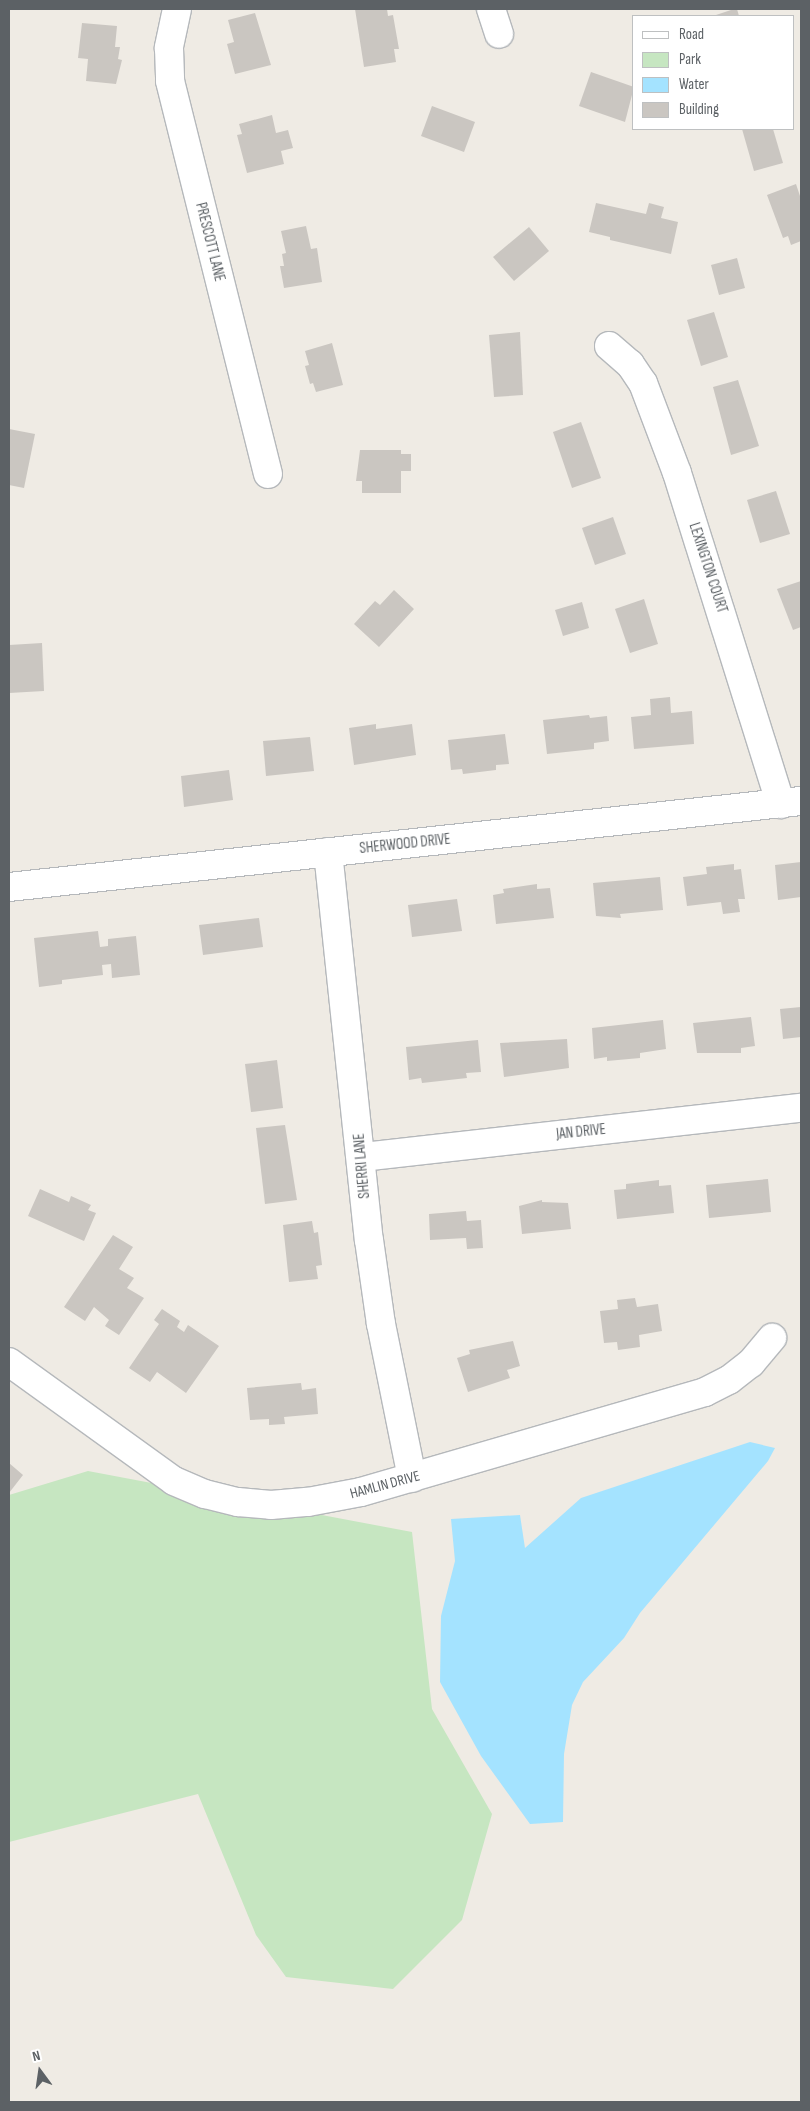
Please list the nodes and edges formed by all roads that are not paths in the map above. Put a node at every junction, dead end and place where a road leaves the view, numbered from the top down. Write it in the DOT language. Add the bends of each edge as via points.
graph roads {
  1 [pos="177,9"];
  2 [pos="491,9"];
  3 [pos="499,34"];
  4 [pos="609,346"];
  5 [pos="268,474"];
  6 [pos="791,802"];
  7 [pos="328,852"];
  8 [pos="9,887"];
  9 [pos="801,1108"];
  10 [pos="362,1157"];
  11 [pos="772,1338"];
  12 [pos="9,1362"];
  13 [pos="412,1478"];
  1 -- 5 [label="street, PRESCOTT LANE" via="169,48 170,81"];
  2 -- 3 [label="street"];
  4 -- 6 [label="street, LEXINGTON COURT" via="630,364 643,383 678,473"];
  6 -- 7 [label="street, SHERWOOD DRIVE"];
  7 -- 8 [label="street, SHERWOOD DRIVE"];
  7 -- 10 [label="street, SHERRI LANE"];
  9 -- 10 [label="street, JAN DRIVE"];
  10 -- 13 [label="street, SHERRI LANE" via="381,1324"];
  11 -- 13 [label="street, HAMLIN DRIVE" via="751,1363 729,1380 705,1392"];
  12 -- 13 [label="street, HAMLIN DRIVE" via="152,1467 205,1494 271,1505 308,1502"];
}
